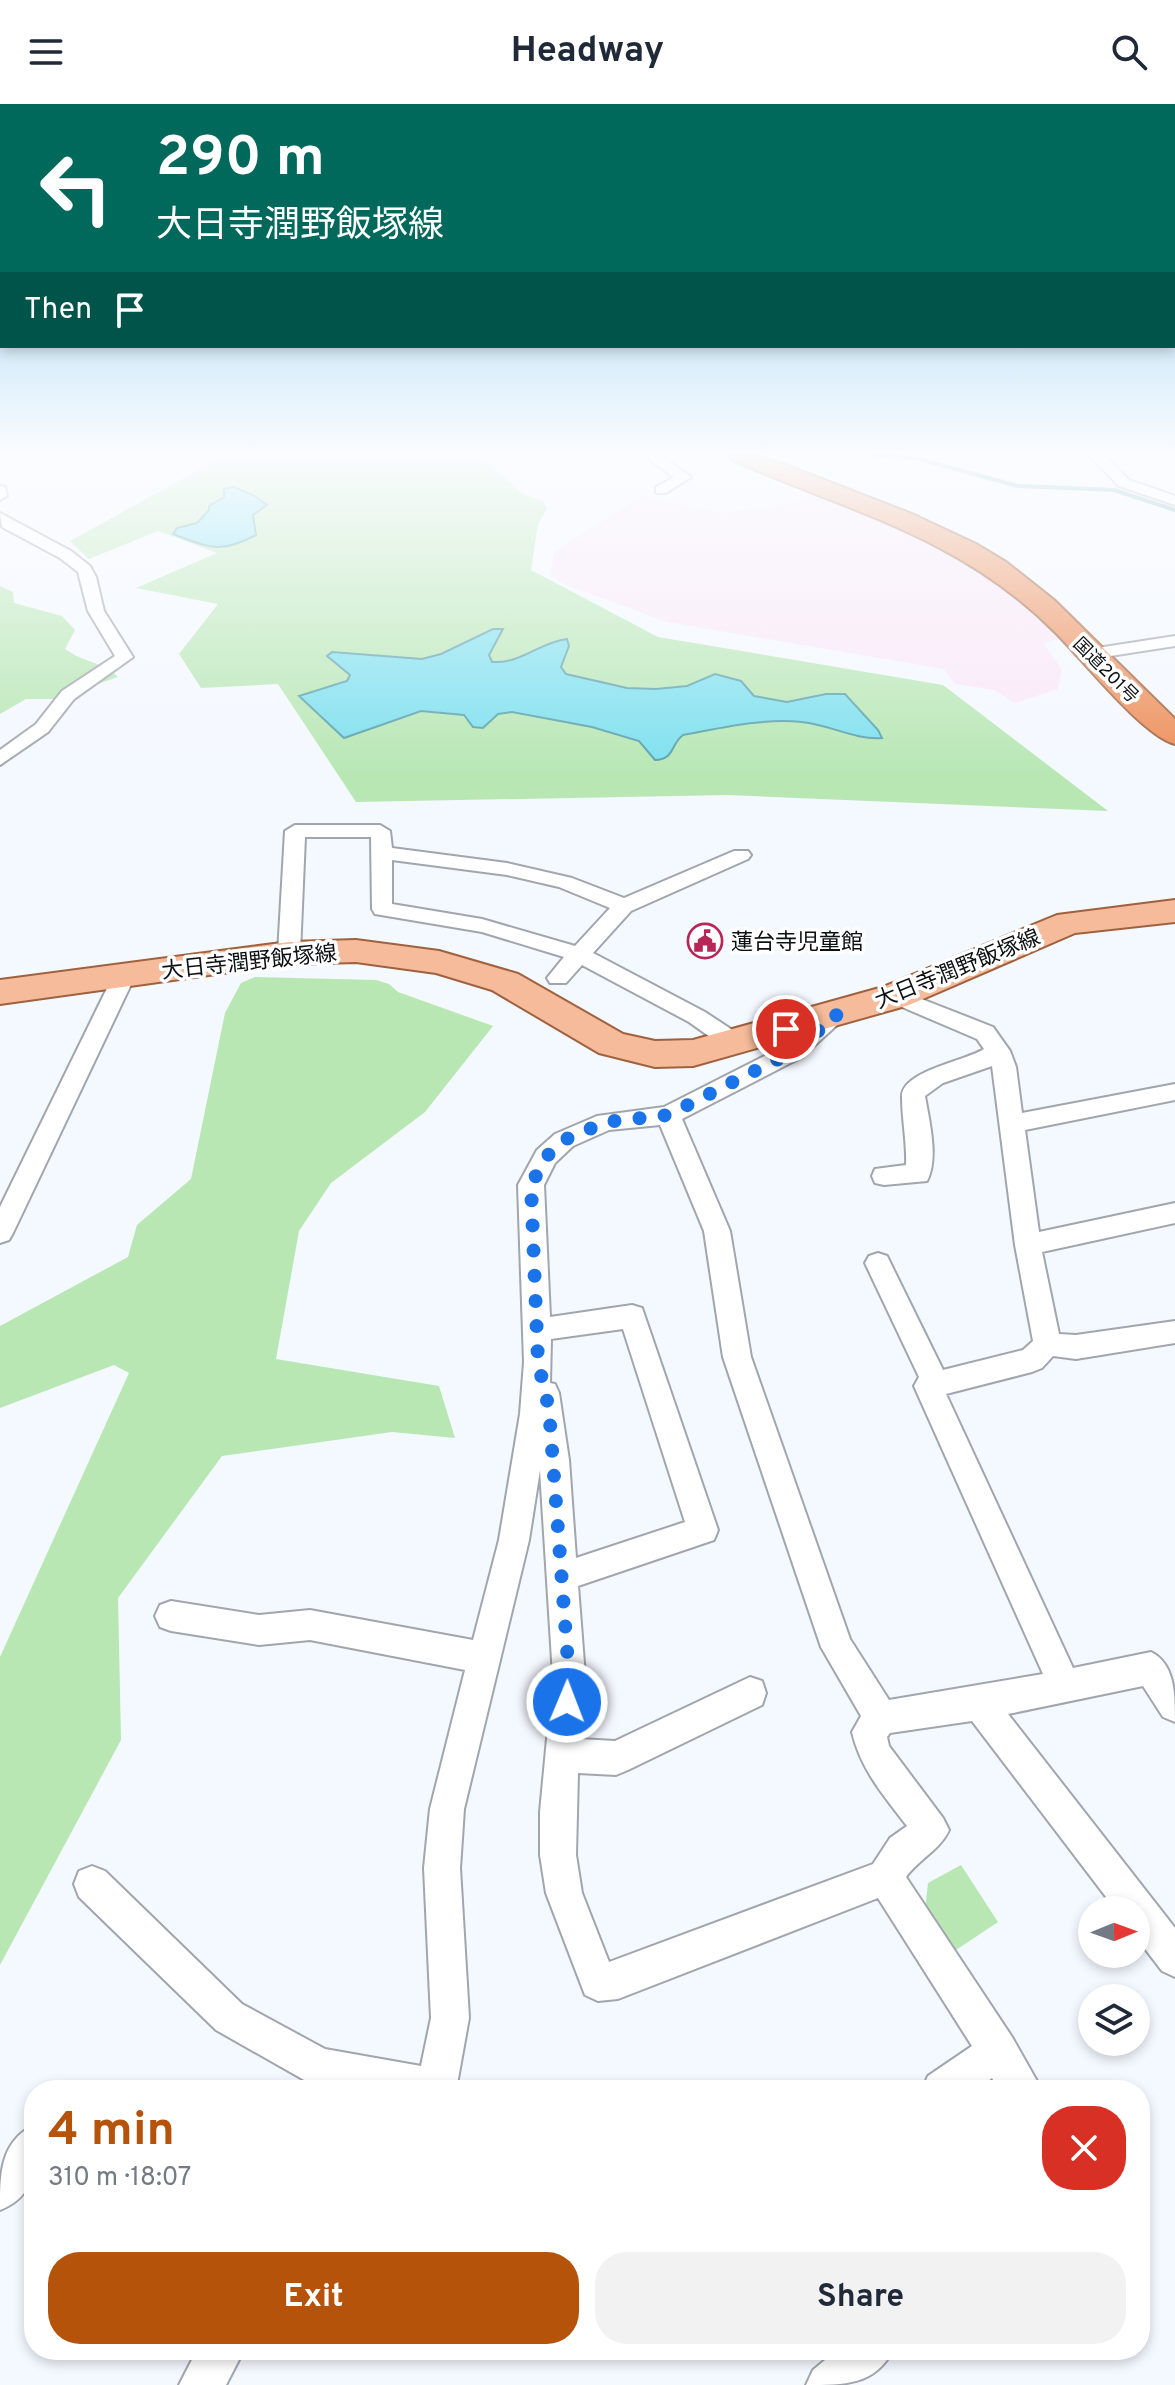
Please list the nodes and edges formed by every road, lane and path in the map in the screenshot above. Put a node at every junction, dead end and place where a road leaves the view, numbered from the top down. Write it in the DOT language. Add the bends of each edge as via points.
graph roads {
  1 [pos="72,561"];
  2 [pos="985,561"];
  3 [pos="1175,641"];
  4 [pos="1091,654"];
  5 [pos="1175,735"];
  6 [pos="0,759"];
  7 [pos="382,853"];
  8 [pos="741,855"];
  9 [pos="624,906"];
  10 [pos="1175,911"];
  11 [pos="289,953"];
  12 [pos="579,955"];
  13 [pos="125,974"];
  14 [pos="558,978"];
  15 [pos="0,992"];
  16 [pos="896,996"];
  17 [pos="837,1015"];
  18 [pos="735,1043"];
  19 [pos="998,1051"];
  20 [pos="1175,1092"];
  21 [pos="668,1115"];
  22 [pos="1012,1124"];
  23 [pos="884,1176"];
  24 [pos="9,1197"];
  25 [pos="1175,1213"];
  26 [pos="0,1233"];
  27 [pos="1028,1245"];
  28 [pos="878,1263"];
  29 [pos="1175,1332"];
  30 [pos="1047,1344"];
  31 [pos="538,1346"];
  32 [pos="936,1384"];
  33 [pos="560,1578"];
  34 [pos="171,1616"];
  35 [pos="485,1658"];
  36 [pos="1064,1684"];
  37 [pos="750,1693"];
  38 [pos="979,1703"];
  39 [pos="1175,1705"];
  40 [pos="881,1718"];
  41 [pos="564,1755"];
  42 [pos="885,1877"];
  43 [pos="92,1884"];
  44 [pos="1175,1958"];
  45 [pos="998,2051"];
  46 [pos="389,2080"];
  47 [pos="439,2080"];
  48 [pos="956,2080"];
  49 [pos="1016,2080"];
  50 [pos="24,2158"];
  51 [pos="0,2190"];
  52 [pos="216,2360"];
  53 [pos="859,2360"];
  54 [pos="201,2385"];
  55 [pos="828,2385"];
  1 -- 6 [label="street" via="84,569 93,603 125,657 68,695 42,728"];
  2 -- 4 [label="highway, 国道201号" via="1015,582"];
  3 -- 4 [label="street"];
  4 -- 5 [label="highway, 国道201号"];
  7 -- 9 [label="street" via="522,872 565,882"];
  7 -- 11 [label="street" via="380,831 295,831"];
  7 -- 12 [label="street" via="382,909 517,932"];
  8 -- 9 [label="street"];
  9 -- 12 [label="street"];
  10 -- 16 [label="main road, 大日寺潤野飯塚線" via="1069,923"];
  11 -- 13 [label="main road, 大日寺潤野飯塚線"];
  11 -- 18 [label="main road, 大日寺潤野飯塚線" via="356,951 439,962 505,982 612,1044 655,1054 693,1053"];
  12 -- 14 [label="street"];
  12 -- 18 [label="street"];
  13 -- 15 [label="main road, 大日寺潤野飯塚線"];
  13 -- 24 [label="street"];
  16 -- 17 [label="main road, 大日寺潤野飯塚線"];
  16 -- 19 [label="street" via="985,1033"];
  17 -- 18 [label="main road, 大日寺潤野飯塚線"];
  17 -- 21 [label="street" via="794,1051"];
  19 -- 22 [label="street"];
  19 -- 23 [label="street" via="985,1062 926,1080 913,1093 918,1174"];
  20 -- 22 [label="street"];
  21 -- 31 [label="street" via="588,1128 564,1140 538,1170 530,1201"];
  21 -- 40 [label="street" via="717,1231 737,1357 837,1647"];
  22 -- 27 [label="street"];
  24 -- 26 [label="street"];
  25 -- 27 [label="street"];
  27 -- 30 [label="street"];
  28 -- 32 [label="street"];
  29 -- 30 [label="street" via="1076,1347"];
  30 -- 32 [label="street" via="1032,1360"];
  31 -- 33 [label="street" via="549,1409"];
  31 -- 33 [label="street" via="632,1316 703,1530"];
  31 -- 35 [label="street" via="534,1414 514,1540"];
  32 -- 36 [label="street" via="928,1386"];
  33 -- 41 [label="street" via="569,1676"];
  34 -- 35 [label="street" via="259,1630 310,1625"];
  35 -- 47 [label="street" via="447,1809 442,1868 450,2018"];
  36 -- 38 [label="street"];
  36 -- 39 [label="street" via="1151,1668"];
  37 -- 41 [label="street" via="616,1758"];
  38 -- 40 [label="street"];
  38 -- 44 [label="street"];
  40 -- 42 [label="street" via="869,1732 874,1754 931,1830 903,1851"];
  41 -- 42 [label="street" via="558,1855 564,1893 598,1982 618,1980"];
  42 -- 45 [label="street"];
  43 -- 46 [label="street" via="229,2017 320,2067"];
  45 -- 48 [label="street"];
  45 -- 49 [label="street"];
  50 -- 51 [label="street"];
  52 -- 54 [label="street"];
  53 -- 55 [label="street"];
}
